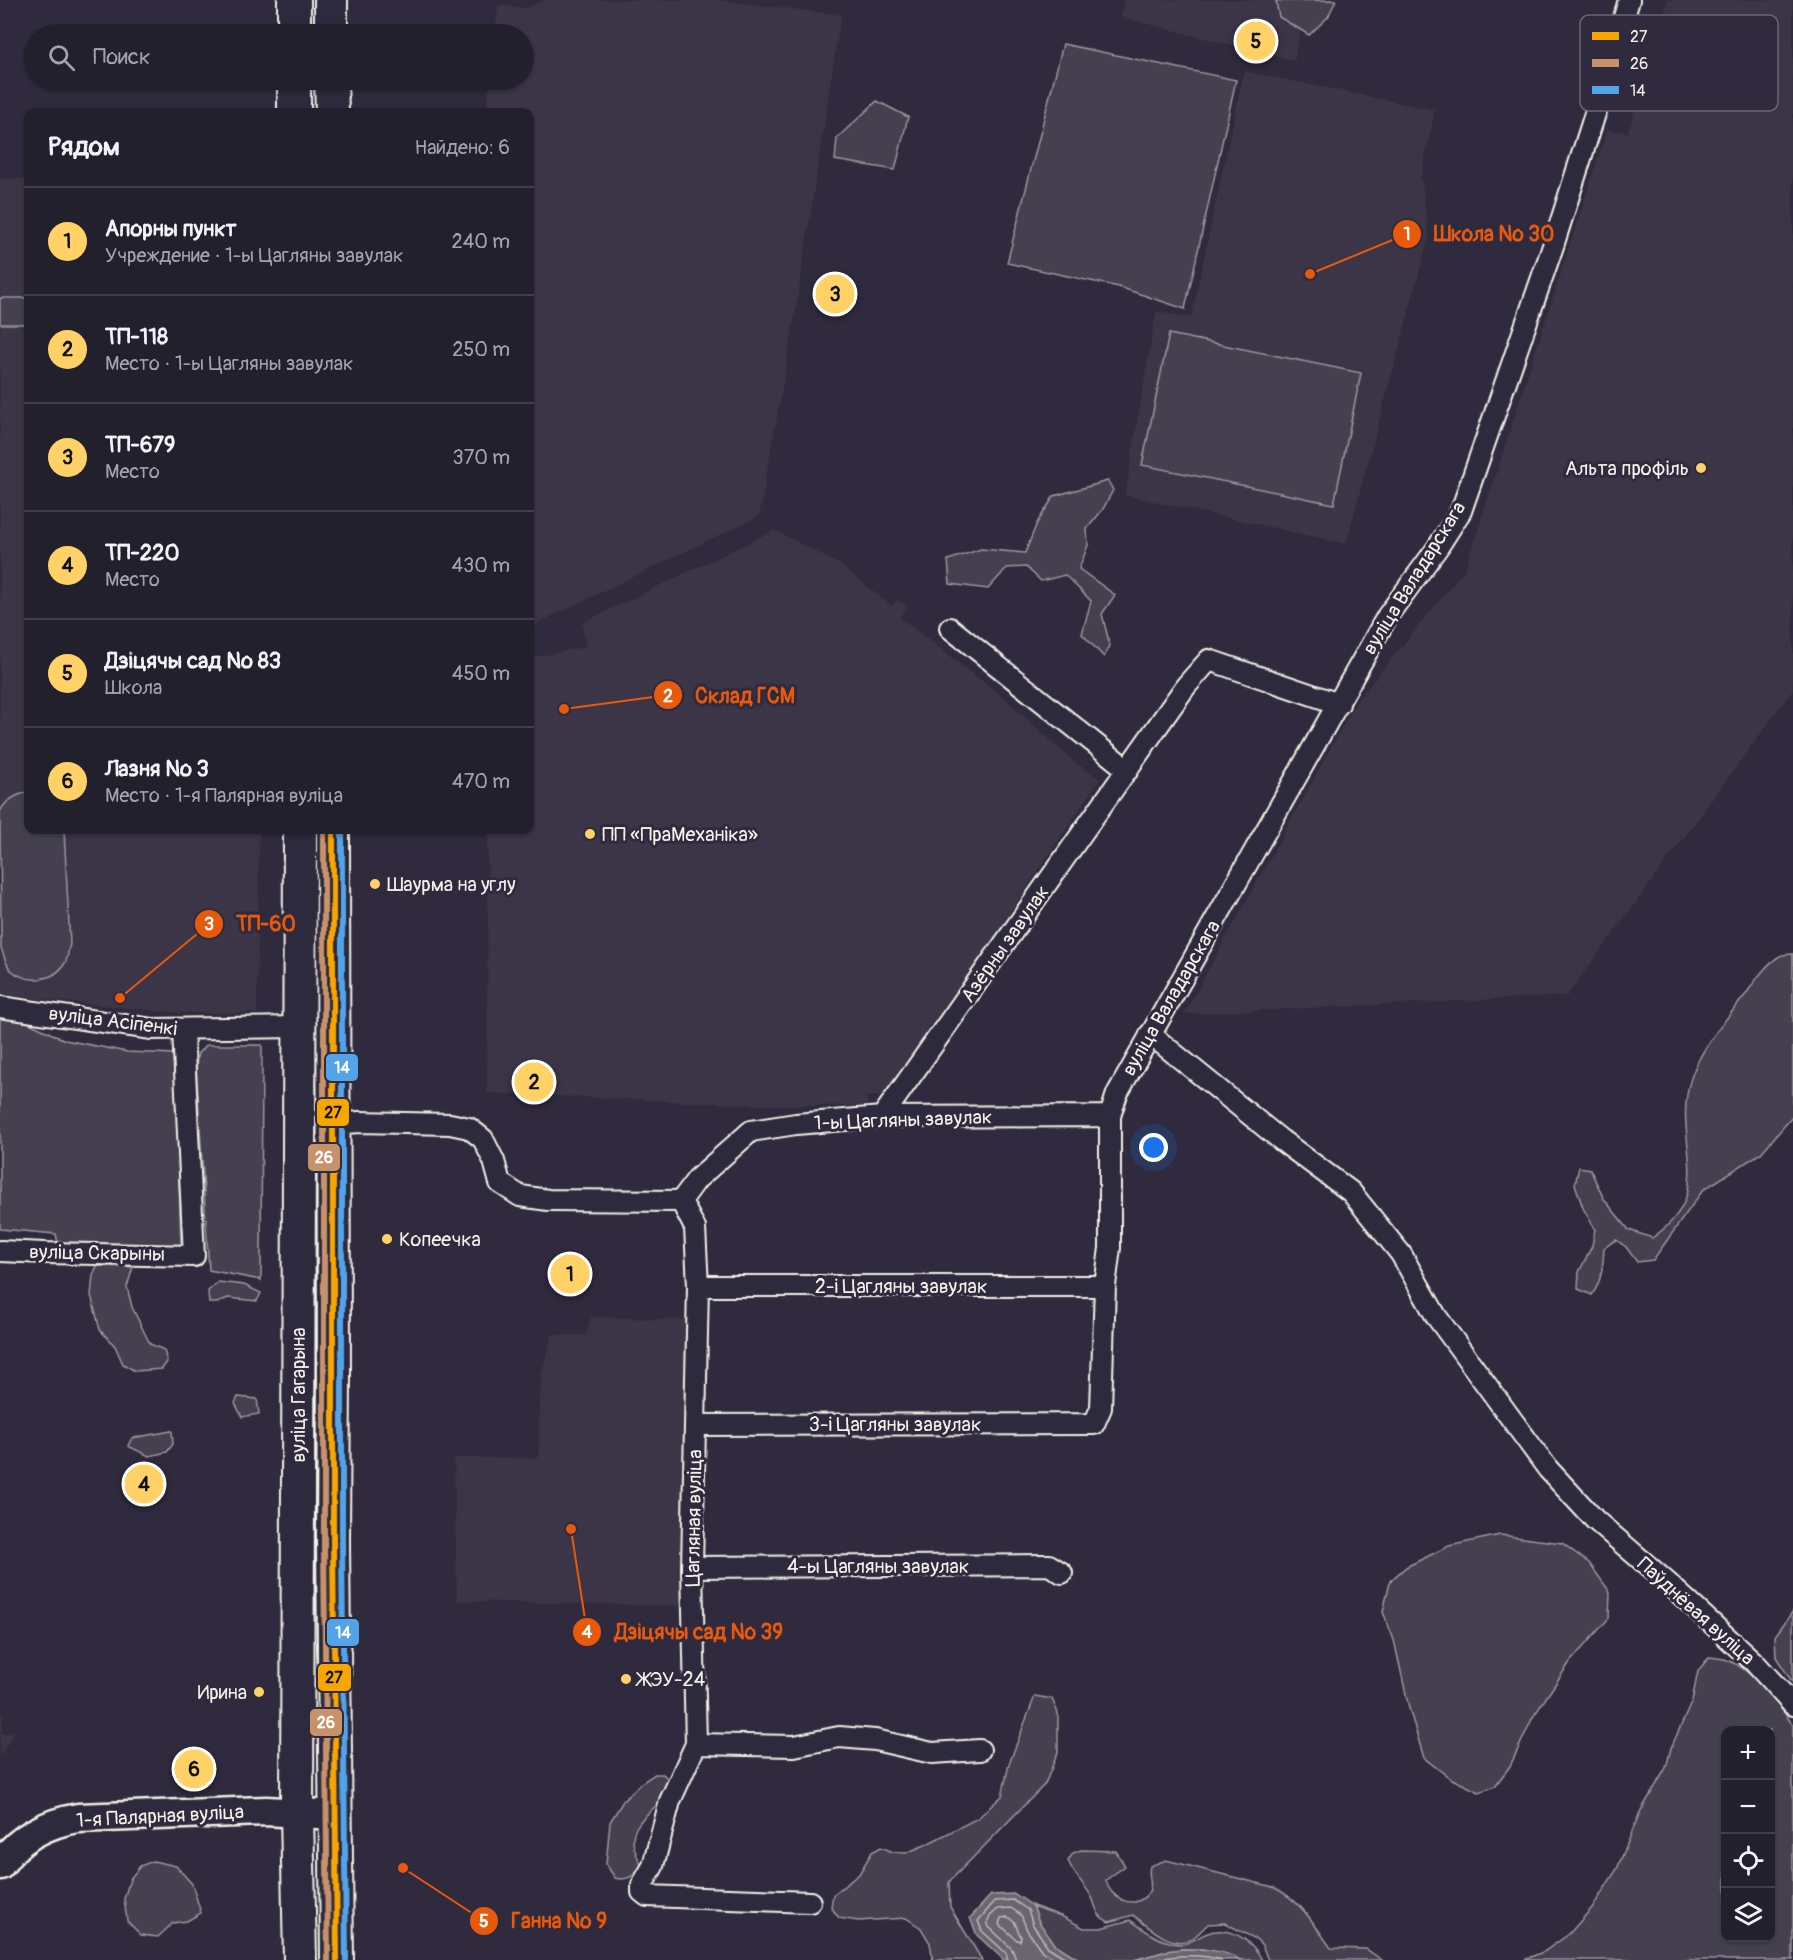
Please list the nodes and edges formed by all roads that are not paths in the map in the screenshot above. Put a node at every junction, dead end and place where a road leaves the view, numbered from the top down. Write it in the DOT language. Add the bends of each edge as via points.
graph roads {
  1 [pos="294,0"];
  2 [pos="331,0"];
  3 [pos="1629,0"];
  4 [pos="1625,15"];
  5 [pos="294,24"];
  6 [pos="331,24"];
  7 [pos="294,90"];
  8 [pos="332,90"];
  9 [pos="294,108"];
  10 [pos="332,108"];
  11 [pos="1596,111"];
  12 [pos="950,628"];
  13 [pos="1339,704"];
  14 [pos="1128,770"];
  15 [pos="300,844"];
  16 [pos="333,845"];
  17 [pos="0,1007"];
  18 [pos="299,1027"];
  19 [pos="183,1030"];
  20 [pos="1150,1034"];
  21 [pos="1110,1116"];
  22 [pos="882,1117"];
  23 [pos="333,1124"];
  24 [pos="681,1202"];
  25 [pos="0,1251"];
  26 [pos="698,1286"];
  27 [pos="1105,1286"];
  28 [pos="333,1331"];
  29 [pos="297,1332"];
  30 [pos="695,1425"];
  31 [pos="692,1567"];
  32 [pos="1062,1573"];
  33 [pos="1793,1705"];
  34 [pos="696,1744"];
  35 [pos="980,1750"];
  36 [pos="297,1813"];
  37 [pos="335,1815"];
  38 [pos="0,1865"];
  39 [pos="810,1902"];
  40 [pos="300,1960"];
  41 [pos="337,1960"];
  1 -- 5 [label="main road"];
  2 -- 6 [label="main road"];
  3 -- 4 [label="street, вуліца Валадарскага"];
  7 -- 9 [label="main road"];
  8 -- 10 [label="main road"];
  11 -- 13 [label="street, вуліца Валадарскага" via="1461,511 1388,615"];
  12 -- 14 [label="street"];
  13 -- 14 [label="street, Азёрны завулак" via="1209,660 1186,686"];
  13 -- 20 [label="street, вуліца Валадарскага"];
  14 -- 22 [label="street, Азёрны завулак"];
  15 -- 16 [label="street"];
  15 -- 18 [label="main road, вуліца Гагарына"];
  16 -- 23 [label="main road, вуліца Гагарына"];
  17 -- 19 [label="street, вуліца Асіпенкі"];
  18 -- 19 [label="street, вуліца Асіпенкі"];
  18 -- 29 [label="main road, вуліца Гагарына"];
  19 -- 25 [label="street, вуліца Скарыны" via="195,1256"];
  20 -- 21 [label="street, вуліца Валадарскага" via="1117,1094"];
  20 -- 33 [label="street, Паўднёвая вуліца" via="1351,1192 1401,1254 1436,1316 1541,1459 1595,1520 1755,1663"];
  21 -- 22 [label="street, 1-ы Цагляны завулак"];
  21 -- 27 [label="street" via="1110,1248"];
  22 -- 24 [label="street, 1-ы Цагляны завулак" via="751,1131 697,1179"];
  23 -- 24 [label="street" via="450,1124 469,1128 483,1139 500,1183 520,1196"];
  23 -- 28 [label="main road, вуліца Гагарына"];
  24 -- 26 [label="street, Цагляная вуліца" via="695,1228"];
  26 -- 27 [label="street, 2-і Цагляны завулак"];
  26 -- 30 [label="street, Цагляная вуліца"];
  27 -- 30 [label="street, 3-і Цагляны завулак" via="1101,1408 1094,1424"];
  28 -- 29 [label="main road"];
  28 -- 37 [label="main road, вуліца Гагарына"];
  29 -- 36 [label="main road, вуліца Гагарына"];
  30 -- 31 [label="street, Цагляная вуліца"];
  31 -- 32 [label="street, 4-ы Цагляны завулак" via="1049,1565"];
  31 -- 34 [label="street, Цагляная вуліца"];
  34 -- 35 [label="street" via="794,1746 839,1737 875,1740 932,1753"];
  34 -- 39 [label="street, Цагляная вуліца" via="670,1801 642,1892 647,1896"];
  36 -- 37 [label="street, 1-я Палярная вуліца"];
  36 -- 38 [label="street, 1-я Палярная вуліца" via="69,1819 30,1835"];
  36 -- 40 [label="main road, вуліца Гагарына"];
  37 -- 41 [label="main road, вуліца Гагарына"];
}
